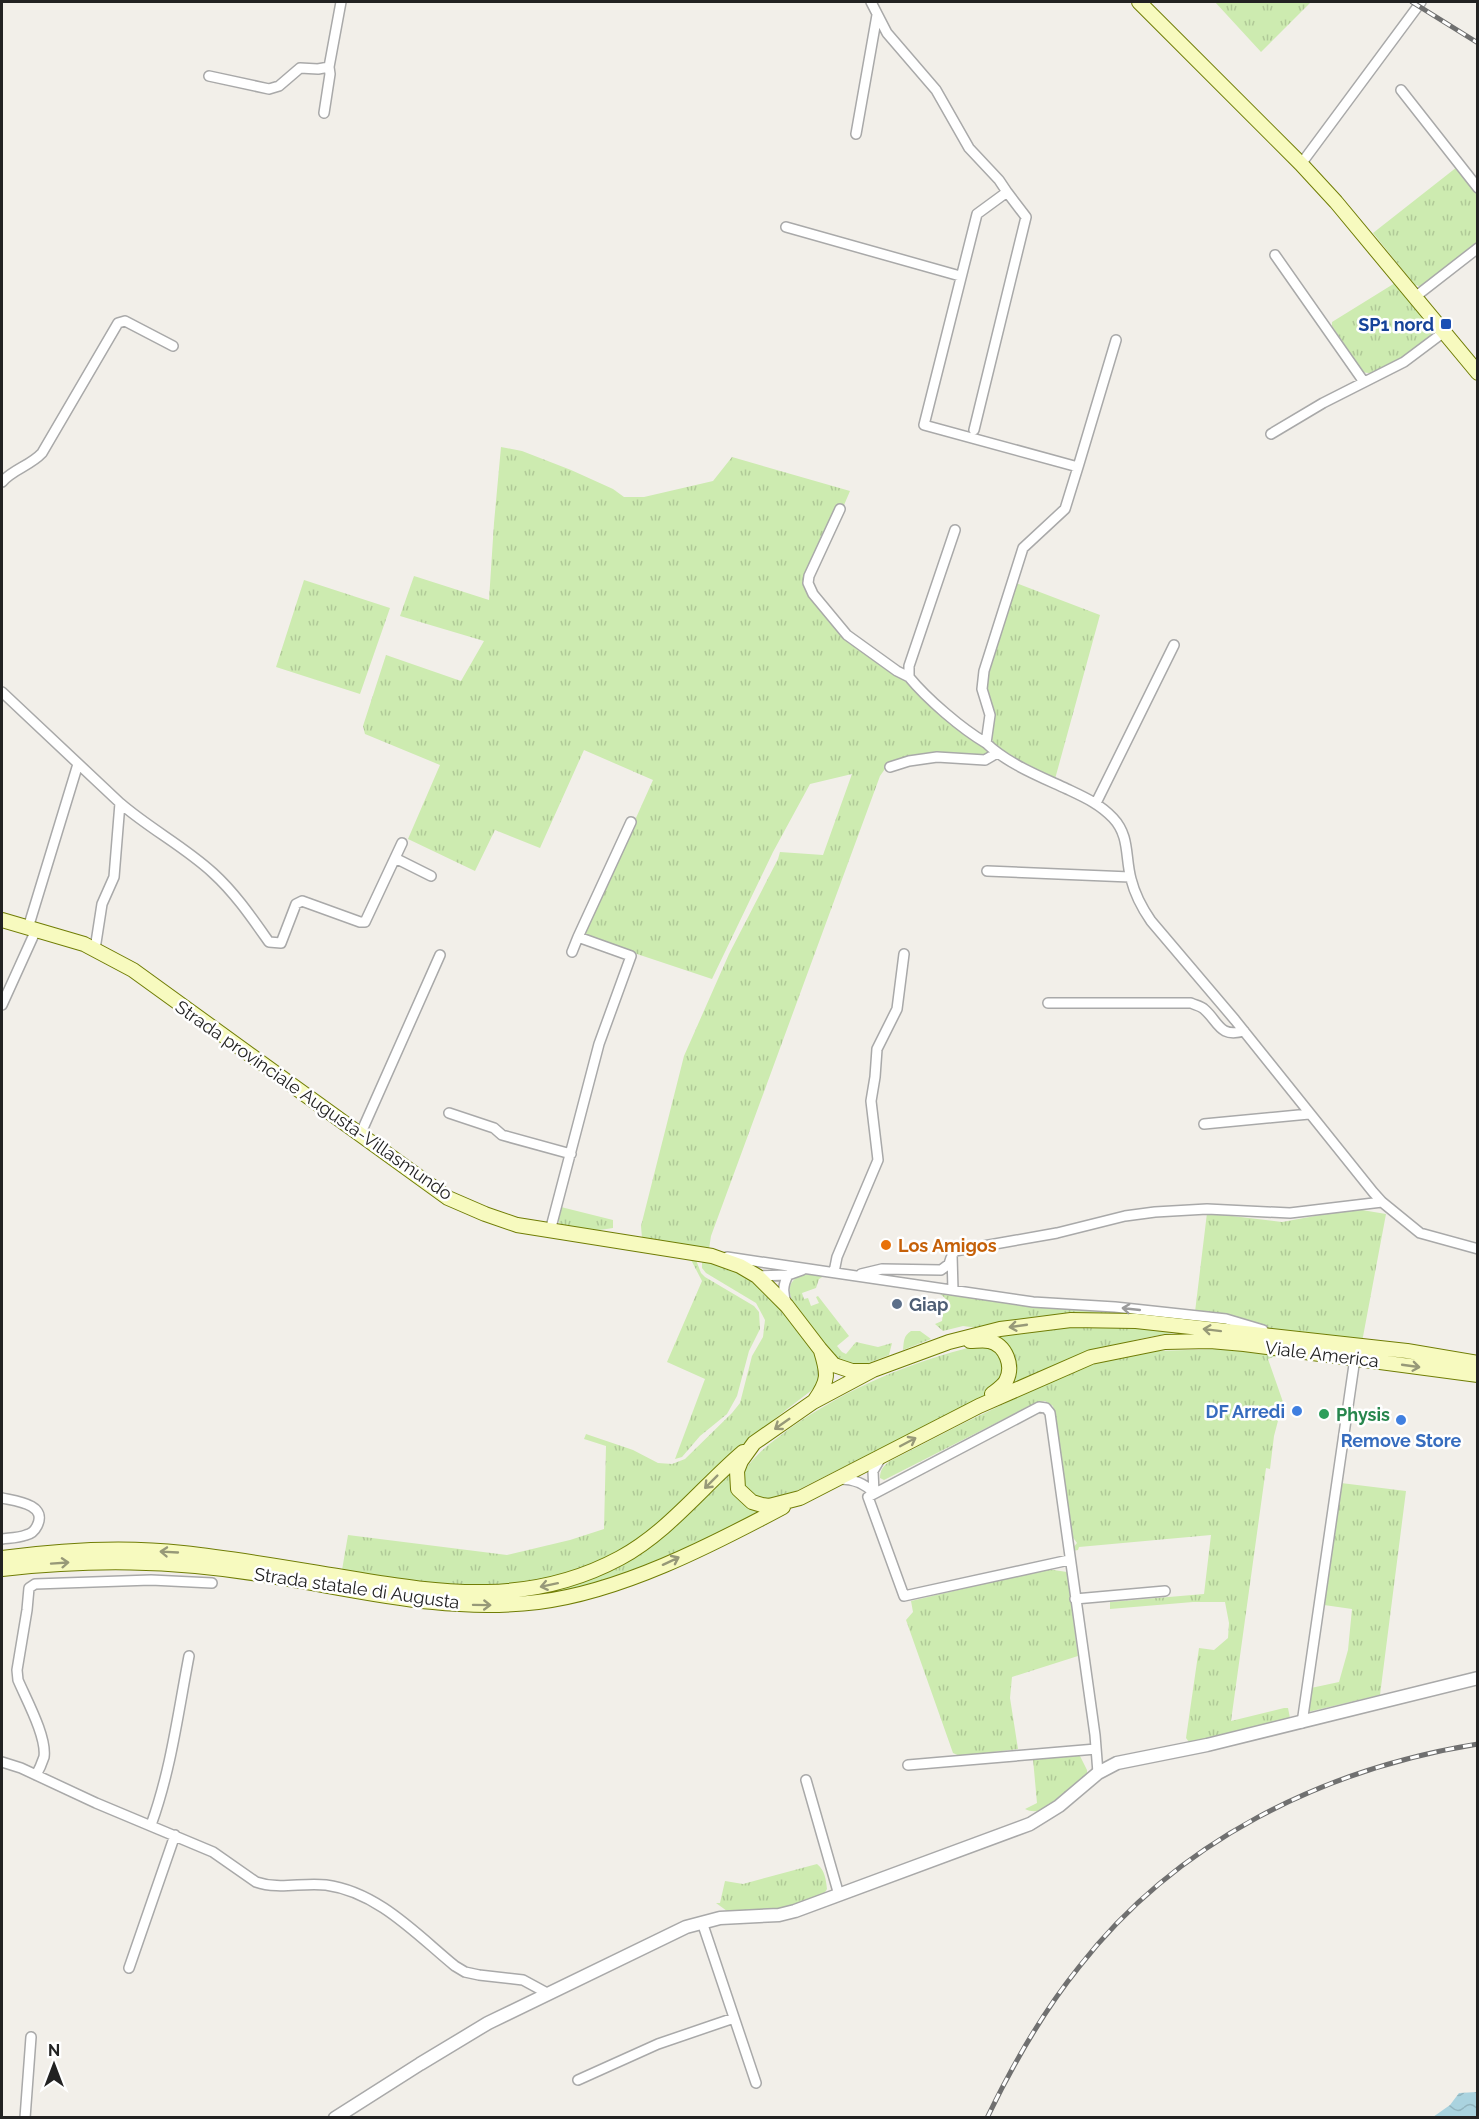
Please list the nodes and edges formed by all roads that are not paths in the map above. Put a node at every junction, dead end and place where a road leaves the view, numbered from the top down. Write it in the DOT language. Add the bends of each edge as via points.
graph roads {
  1 [pos="341,2"];
  2 [pos="871,2"];
  3 [pos="1139,2"];
  4 [pos="1421,2"];
  5 [pos="877,15"];
  6 [pos="329,67"];
  7 [pos="209,76"];
  8 [pos="1401,90"];
  9 [pos="324,113"];
  10 [pos="856,134"];
  11 [pos="1301,164"];
  12 [pos="1478,188"];
  13 [pos="1006,192"];
  14 [pos="786,227"];
  15 [pos="1478,248"];
  16 [pos="1275,255"];
  17 [pos="960,276"];
  18 [pos="1415,297"];
  19 [pos="1444,332"];
  20 [pos="1116,340"];
  21 [pos="173,346"];
  22 [pos="1478,373"];
  23 [pos="1364,382"];
  24 [pos="974,430"];
  25 [pos="1271,434"];
  26 [pos="1078,466"];
  27 [pos="2,482"];
  28 [pos="840,510"];
  29 [pos="955,530"];
  30 [pos="1174,645"];
  31 [pos="909,677"];
  32 [pos="2,692"];
  33 [pos="986,743"];
  34 [pos="997,753"];
  35 [pos="78,764"];
  36 [pos="890,767"];
  37 [pos="1096,802"];
  38 [pos="120,803"];
  39 [pos="631,822"];
  40 [pos="402,843"];
  41 [pos="395,858"];
  42 [pos="987,872"];
  43 [pos="431,876"];
  44 [pos="1130,878"];
  45 [pos="2,920"];
  46 [pos="32,929"];
  47 [pos="578,937"];
  48 [pos="95,949"];
  49 [pos="572,952"];
  50 [pos="904,954"];
  51 [pos="440,955"];
  52 [pos="1048,1003"];
  53 [pos="2,1005"];
  54 [pos="1244,1031"];
  55 [pos="449,1113"];
  56 [pos="1309,1114"];
  57 [pos="1204,1124"];
  58 [pos="360,1135"];
  59 [pos="571,1154"];
  60 [pos="1382,1202"];
  61 [pos="550,1231"];
  62 [pos="1478,1249"];
  63 [pos="952,1255"];
  64 [pos="712,1256"];
  65 [pos="760,1261"];
  66 [pos="808,1268"];
  67 [pos="834,1272"];
  68 [pos="788,1275"];
  69 [pos="855,1275"];
  70 [pos="757,1276"];
  71 [pos="954,1290"];
  72 [pos="788,1306"];
  73 [pos="1291,1339"];
  74 [pos="949,1342"];
  75 [pos="820,1349"];
  76 [pos="1355,1358"];
  77 [pos="1478,1363"];
  78 [pos="873,1370"];
  79 [pos="1478,1375"];
  80 [pos="813,1402"];
  81 [pos="979,1406"];
  82 [pos="754,1443"];
  83 [pos="884,1455"];
  84 [pos="837,1479"];
  85 [pos="874,1493"];
  86 [pos="2,1498"];
  87 [pos="800,1498"];
  88 [pos="2,1539"];
  89 [pos="2,1558"];
  90 [pos="1069,1560"];
  91 [pos="2,1569"];
  92 [pos="212,1583"];
  93 [pos="1165,1591"];
  94 [pos="1075,1599"];
  95 [pos="189,1656"];
  96 [pos="1478,1678"];
  97 [pos="1302,1723"];
  98 [pos="1096,1749"];
  99 [pos="2,1762"];
  100 [pos="908,1766"];
  101 [pos="1098,1773"];
  102 [pos="36,1775"];
  103 [pos="806,1780"];
  104 [pos="151,1825"];
  105 [pos="175,1835"];
  106 [pos="839,1895"];
  107 [pos="702,1922"];
  108 [pos="129,1968"];
  109 [pos="547,1993"];
  110 [pos="734,2018"];
  111 [pos="31,2037"];
  112 [pos="578,2080"];
  113 [pos="756,2083"];
  114 [pos="25,2118"];
  115 [pos="334,2118"];
  1 -- 6 [label="street"];
  2 -- 5 [label="street"];
  3 -- 11 [label="main road"];
  4 -- 11 [label="street"];
  5 -- 10 [label="street"];
  5 -- 13 [label="street" via="887,33 936,90 969,148"];
  6 -- 7 [label="street" via="300,68 279,86 269,89"];
  6 -- 9 [label="street"];
  8 -- 12 [label="street"];
  11 -- 18 [label="main road"];
  13 -- 17 [label="street" via="977,214"];
  13 -- 24 [label="street" via="1026,218"];
  14 -- 17 [label="street"];
  15 -- 18 [label="street"];
  16 -- 23 [label="street"];
  17 -- 26 [label="street" via="924,425"];
  18 -- 19 [label="main road"];
  19 -- 22 [label="main road"];
  19 -- 23 [label="street" via="1404,362"];
  20 -- 26 [label="street"];
  21 -- 27 [label="street" via="125,321 118,323 42,453"];
  23 -- 25 [label="street"];
  26 -- 33 [label="street" via="1065,509 1023,548 984,671 982,689 990,714"];
  28 -- 31 [label="street" via="809,576 809,587 853,641"];
  29 -- 31 [label="street" via="909,666"];
  30 -- 37 [label="street"];
  31 -- 33 [label="street"];
  32 -- 35 [label="street"];
  33 -- 34 [label="street"];
  34 -- 36 [label="street" via="984,760 938,758"];
  34 -- 37 [label="street"];
  35 -- 38 [label="street"];
  35 -- 46 [label="street"];
  37 -- 44 [label="street" via="1126,838"];
  38 -- 41 [label="street" via="213,873 269,942 276,944 281,943 296,904 302,901 366,922"];
  38 -- 48 [label="street" via="114,877 102,904"];
  39 -- 47 [label="street"];
  40 -- 41 [label="street"];
  41 -- 43 [label="street"];
  42 -- 44 [label="street"];
  44 -- 54 [label="street" via="1151,921"];
  45 -- 46 [label="main road, Strada provinciale Augusta-Villasmundo"];
  46 -- 48 [label="main road, Strada provinciale Augusta-Villasmundo"];
  46 -- 53 [label="street"];
  47 -- 49 [label="street"];
  47 -- 59 [label="street" via="631,956 599,1044"];
  48 -- 58 [label="main road, Strada provinciale Augusta-Villasmundo" via="133,970"];
  50 -- 67 [label="street" via="897,1009 877,1049 871,1101 878,1160"];
  51 -- 58 [label="street"];
  52 -- 54 [label="street" via="1191,1004 1203,1007 1227,1033"];
  54 -- 56 [label="street"];
  55 -- 59 [label="street" via="495,1128 502,1135"];
  56 -- 57 [label="street"];
  56 -- 60 [label="street"];
  58 -- 61 [label="main road, Strada provinciale Augusta-Villasmundo" via="448,1198 518,1225"];
  59 -- 61 [label="street"];
  60 -- 62 [label="street" via="1420,1233"];
  60 -- 63 [label="street" via="1290,1213 1207,1209 1144,1213 955,1251"];
  61 -- 64 [label="main road, Strada provinciale Augusta-Villasmundo"];
  63 -- 69 [label="street" via="941,1270 882,1269"];
  63 -- 71 [label="street"];
  64 -- 65 [label="street"];
  64 -- 70 [label="main road, Strada provinciale Augusta-Villasmundo"];
  65 -- 66 [label="street"];
  65 -- 70 [label="street" via="754,1267"];
  66 -- 67 [label="street"];
  66 -- 68 [label="street"];
  67 -- 69 [label="street"];
  68 -- 70 [label="street"];
  68 -- 72 [label="street" via="783,1290"];
  69 -- 71 [label="street"];
  70 -- 72 [label="main road, Strada provinciale Augusta-Villasmundo"];
  73 -- 71 [label="street, one-way" via="1226,1319 1033,1302"];
  72 -- 75 [label="main road, Strada provinciale Augusta-Villasmundo"];
  73 -- 74 [label="main road, Viale America, one-way" via="1136,1321 1082,1320 1000,1329"];
  73 -- 77 [label="main road, Viale America"];
  74 -- 78 [label="main road, Strada statale di Augusta"];
  74 -- 81 [label="main road" via="990,1341 1007,1356 1006,1382"];
  75 -- 78 [label="main road" via="841,1368"];
  75 -- 80 [label="main road" via="827,1378"];
  76 -- 79 [label="main road, Viale America, one-way"];
  76 -- 81 [label="main road, Viale America" via="1210,1341 1165,1342 1090,1357"];
  76 -- 97 [label="street"];
  78 -- 80 [label="main road, Strada statale di Augusta"];
  80 -- 82 [label="main road, Strada statale di Augusta, one-way"];
  83 -- 81 [label="main road, one-way"];
  82 -- 87 [label="main road" via="741,1461 738,1489 752,1502 769,1506"];
  82 -- 89 [label="main road, Strada statale di Augusta, one-way" via="659,1532 621,1557 569,1581 518,1591 414,1589 180,1552 110,1549"];
  83 -- 84 [label="main road"];
  83 -- 85 [label="street" via="873,1471"];
  84 -- 85 [label="street" via="863,1483"];
  84 -- 87 [label="main road"];
  85 -- 90 [label="street" via="868,1497 904,1596"];
  85 -- 90 [label="street" via="1038,1407 1046,1408 1050,1413"];
  86 -- 88 [label="street" via="27,1503 39,1515 39,1522 26,1535"];
  91 -- 87 [label="main road, Strada statale di Augusta, one-way" via="93,1561 204,1566 413,1600 483,1605 540,1602 618,1582 662,1565"];
  90 -- 94 [label="street"];
  92 -- 102 [label="street" via="34,1584 29,1588 17,1670 44,1752"];
  93 -- 94 [label="street"];
  94 -- 98 [label="street"];
  95 -- 104 [label="street" via="163,1794"];
  96 -- 97 [label="street"];
  97 -- 101 [label="street" via="1134,1758"];
  98 -- 100 [label="street"];
  98 -- 101 [label="street"];
  99 -- 102 [label="street"];
  101 -- 106 [label="street" via="1030,1824"];
  102 -- 104 [label="street"];
  103 -- 106 [label="street"];
  104 -- 105 [label="street"];
  105 -- 108 [label="street"];
  105 -- 109 [label="street" via="213,1852 243,1875 264,1885 324,1885 350,1890 396,1916 465,1972 523,1980"];
  106 -- 107 [label="street" via="779,1915"];
  107 -- 109 [label="street"];
  107 -- 110 [label="street"];
  109 -- 115 [label="street" via="488,2023"];
  110 -- 112 [label="street" via="658,2044"];
  110 -- 113 [label="street"];
  111 -- 114 [label="street"];
}
